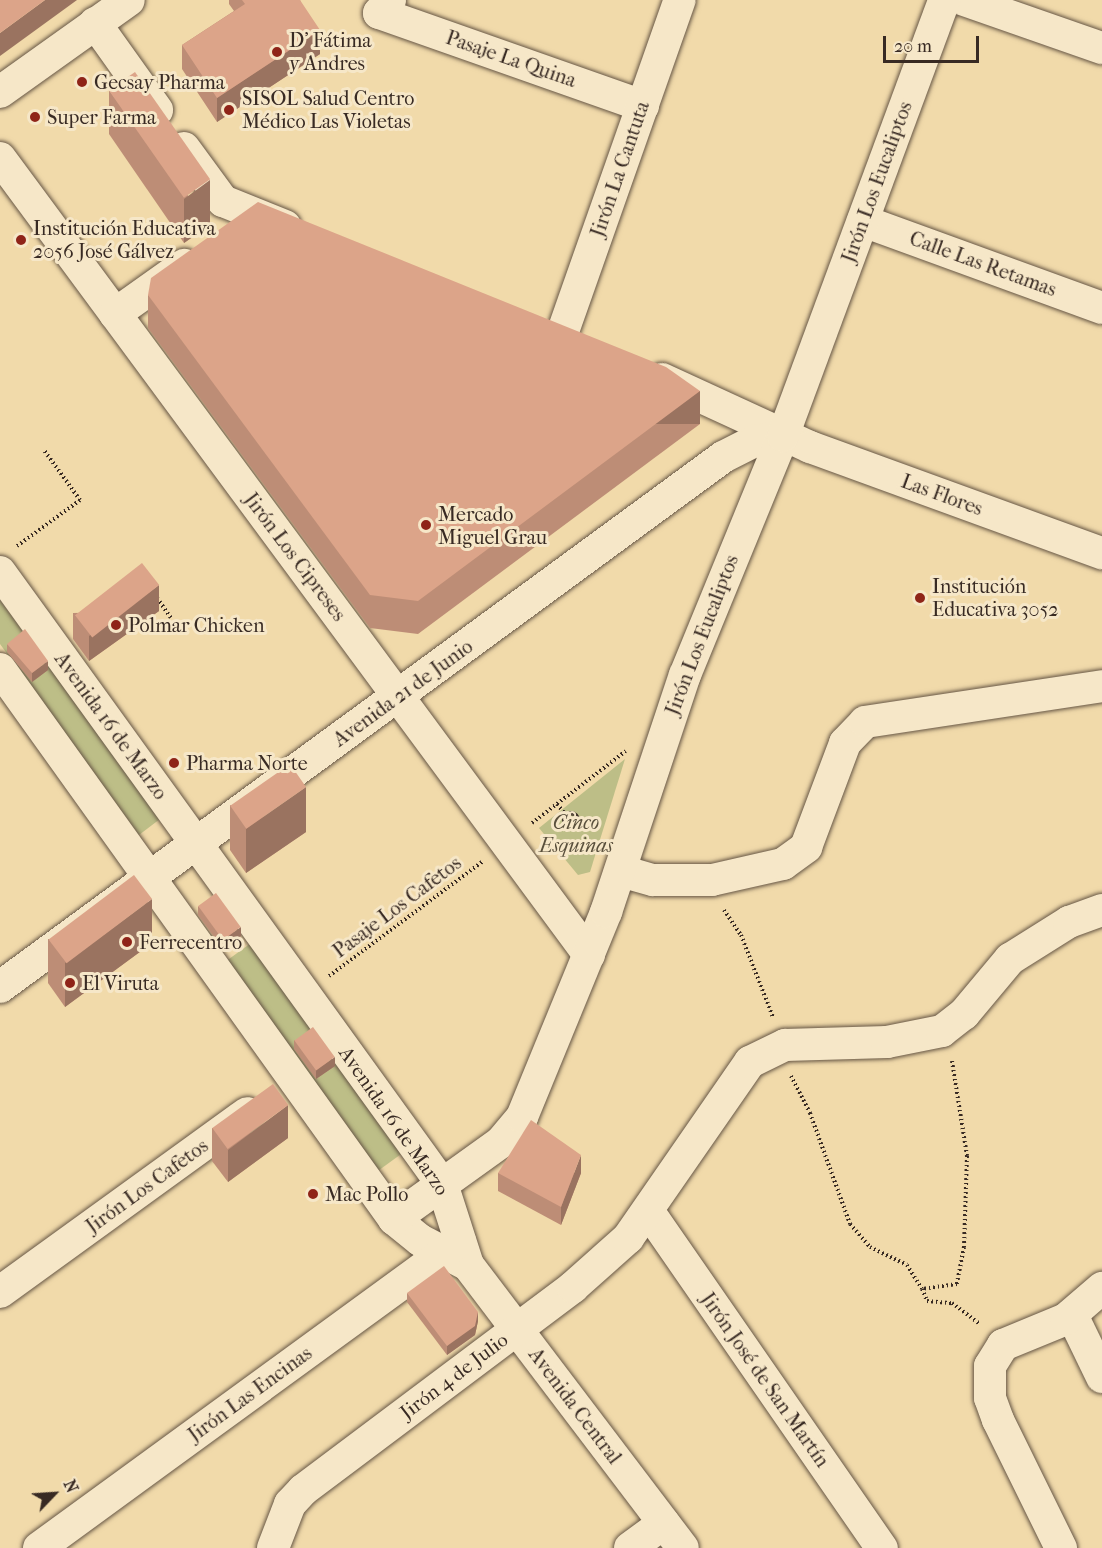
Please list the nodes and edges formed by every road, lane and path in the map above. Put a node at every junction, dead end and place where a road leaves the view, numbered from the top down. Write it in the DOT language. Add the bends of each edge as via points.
graph roads {
  1 [pos="129,0"];
  2 [pos="680,0"];
  3 [pos="944,0"];
  4 [pos="964,0"];
  5 [pos="384,7"];
  6 [pos="95,24"];
  7 [pos="1102,48"];
  8 [pos="0,92"];
  9 [pos="643,106"];
  10 [pos="0,158"];
  11 [pos="256,214"];
  12 [pos="863,221"];
  13 [pos="310,236"];
  14 [pos="1102,308"];
  15 [pos="115,314"];
  16 [pos="528,324"];
  17 [pos="561,337"];
  18 [pos="592,350"];
  19 [pos="632,366"];
  20 [pos="783,436"];
  21 [pos="44,450"];
  22 [pos="1102,553"];
  23 [pos="6,561"];
  24 [pos="153,593"];
  25 [pos="171,618"];
  26 [pos="0,669"];
  27 [pos="1102,686"];
  28 [pos="398,696"];
  29 [pos="630,748"];
  30 [pos="557,804"];
  31 [pos="566,815"];
  32 [pos="523,834"];
  33 [pos="197,845"];
  34 [pos="621,871"];
  35 [pos="151,878"];
  36 [pos="718,898"];
  37 [pos="1102,910"];
  38 [pos="589,955"];
  39 [pos="0,987"];
  40 [pos="305,994"];
  41 [pos="782,1055"];
  42 [pos="950,1055"];
  43 [pos="294,1079"];
  44 [pos="442,1184"];
  45 [pos="649,1212"];
  46 [pos="394,1219"];
  47 [pos="458,1253"];
  48 [pos="1102,1288"];
  49 [pos="922,1289"];
  50 [pos="0,1292"];
  51 [pos="1072,1315"];
  52 [pos="517,1329"];
  53 [pos="1003,1345"];
  54 [pos="1102,1377"];
  55 [pos="664,1523"];
  56 [pos="39,1548"];
  57 [pos="273,1548"];
  58 [pos="630,1548"];
  59 [pos="683,1548"];
  60 [pos="882,1548"];
  61 [pos="1061,1548"];
  1 -- 6 [label="street"];
  2 -- 9 [label="street, Jirón La Cantuta"];
  3 -- 12 [label="street, Jirón Los Eucaliptos"];
  4 -- 7 [label="street"];
  5 -- 9 [label="street, Pasaje La Quina"];
  6 -- 8 [label="street"];
  6 -- 11 [label="street" via="223,201"];
  9 -- 17 [label="street, Jirón La Cantuta"];
  10 -- 15 [label="street, Jirón Los Cipreses"];
  11 -- 13 [label="street"];
  11 -- 15 [label="street"];
  12 -- 14 [label="street, Calle Las Retamas"];
  12 -- 20 [label="street, Jirón Los Eucaliptos"];
  15 -- 28 [label="street, Jirón Los Cipreses"];
  16 -- 17 [label="street"];
  17 -- 18 [label="street"];
  19 -- 20 [label="street, Las Flores"];
  20 -- 22 [label="street, Las Flores"];
  20 -- 28 [label="street, Avenida 21 de Junio" via="754,441 723,457"];
  20 -- 34 [label="street, Jirón Los Eucaliptos" via="685,675"];
  21 -- 23 [label="path" via="80,500"];
  23 -- 33 [label="street, Avenida 16 de Marzo"];
  24 -- 25 [label="path"];
  26 -- 35 [label="street"];
  27 -- 34 [label="street" via="865,722 846,743 806,847 783,864 712,880 653,880"];
  28 -- 32 [label="street, Jirón Los Cipreses"];
  28 -- 33 [label="street, Avenida 21 de Junio"];
  29 -- 30 [label="path, Pasaje Los Cafetos"];
  30 -- 31 [label="path"];
  30 -- 32 [label="path, Pasaje Los Cafetos"];
  32 -- 38 [label="street, Jirón Los Cipreses"];
  32 -- 40 [label="path, Pasaje Los Cafetos"];
  33 -- 35 [label="street, Avenida 21 de Junio"];
  33 -- 40 [label="street, Avenida 16 de Marzo"];
  34 -- 38 [label="street, Jirón Los Eucaliptos"];
  35 -- 39 [label="street, Avenida 21 de Junio"];
  35 -- 43 [label="street"];
  36 -- 41 [label="path" via="757,970"];
  37 -- 41 [label="street" via="1069,922 1010,959 964,1014 942,1031"];
  38 -- 44 [label="street, Jirón Los Eucaliptos" via="513,1131"];
  40 -- 44 [label="street, Avenida 16 de Marzo"];
  41 -- 45 [label="street, Jirón 4 de Julio" via="741,1071"];
  41 -- 49 [label="path" via="810,1113 850,1224 870,1247 907,1264"];
  42 -- 49 [label="path" via="967,1156 964,1247 957,1284"];
  43 -- 46 [label="street"];
  43 -- 50 [label="street, Jirón Los Cafetos"];
  44 -- 46 [label="street, Jirón Los Eucaliptos"];
  44 -- 47 [label="street, Avenida 16 de Marzo"];
  45 -- 52 [label="street, Jirón 4 de Julio" via="614,1253"];
  45 -- 60 [label="street, Jirón José de San Martín"];
  46 -- 47 [label="street"];
  47 -- 52 [label="street, Avenida Central"];
  47 -- 56 [label="street, Jirón Las Encinas"];
  48 -- 51 [label="street"];
  49 -- 53 [label="path" via="927,1301 948,1302 964,1310"];
  51 -- 53 [label="street"];
  51 -- 54 [label="street"];
  52 -- 55 [label="street, Avenida Central"];
  52 -- 57 [label="street, Jirón 4 de Julio" via="303,1490 290,1504"];
  53 -- 61 [label="street" via="990,1366 990,1398"];
  55 -- 58 [label="street"];
  55 -- 59 [label="street, Avenida Central"];
}
